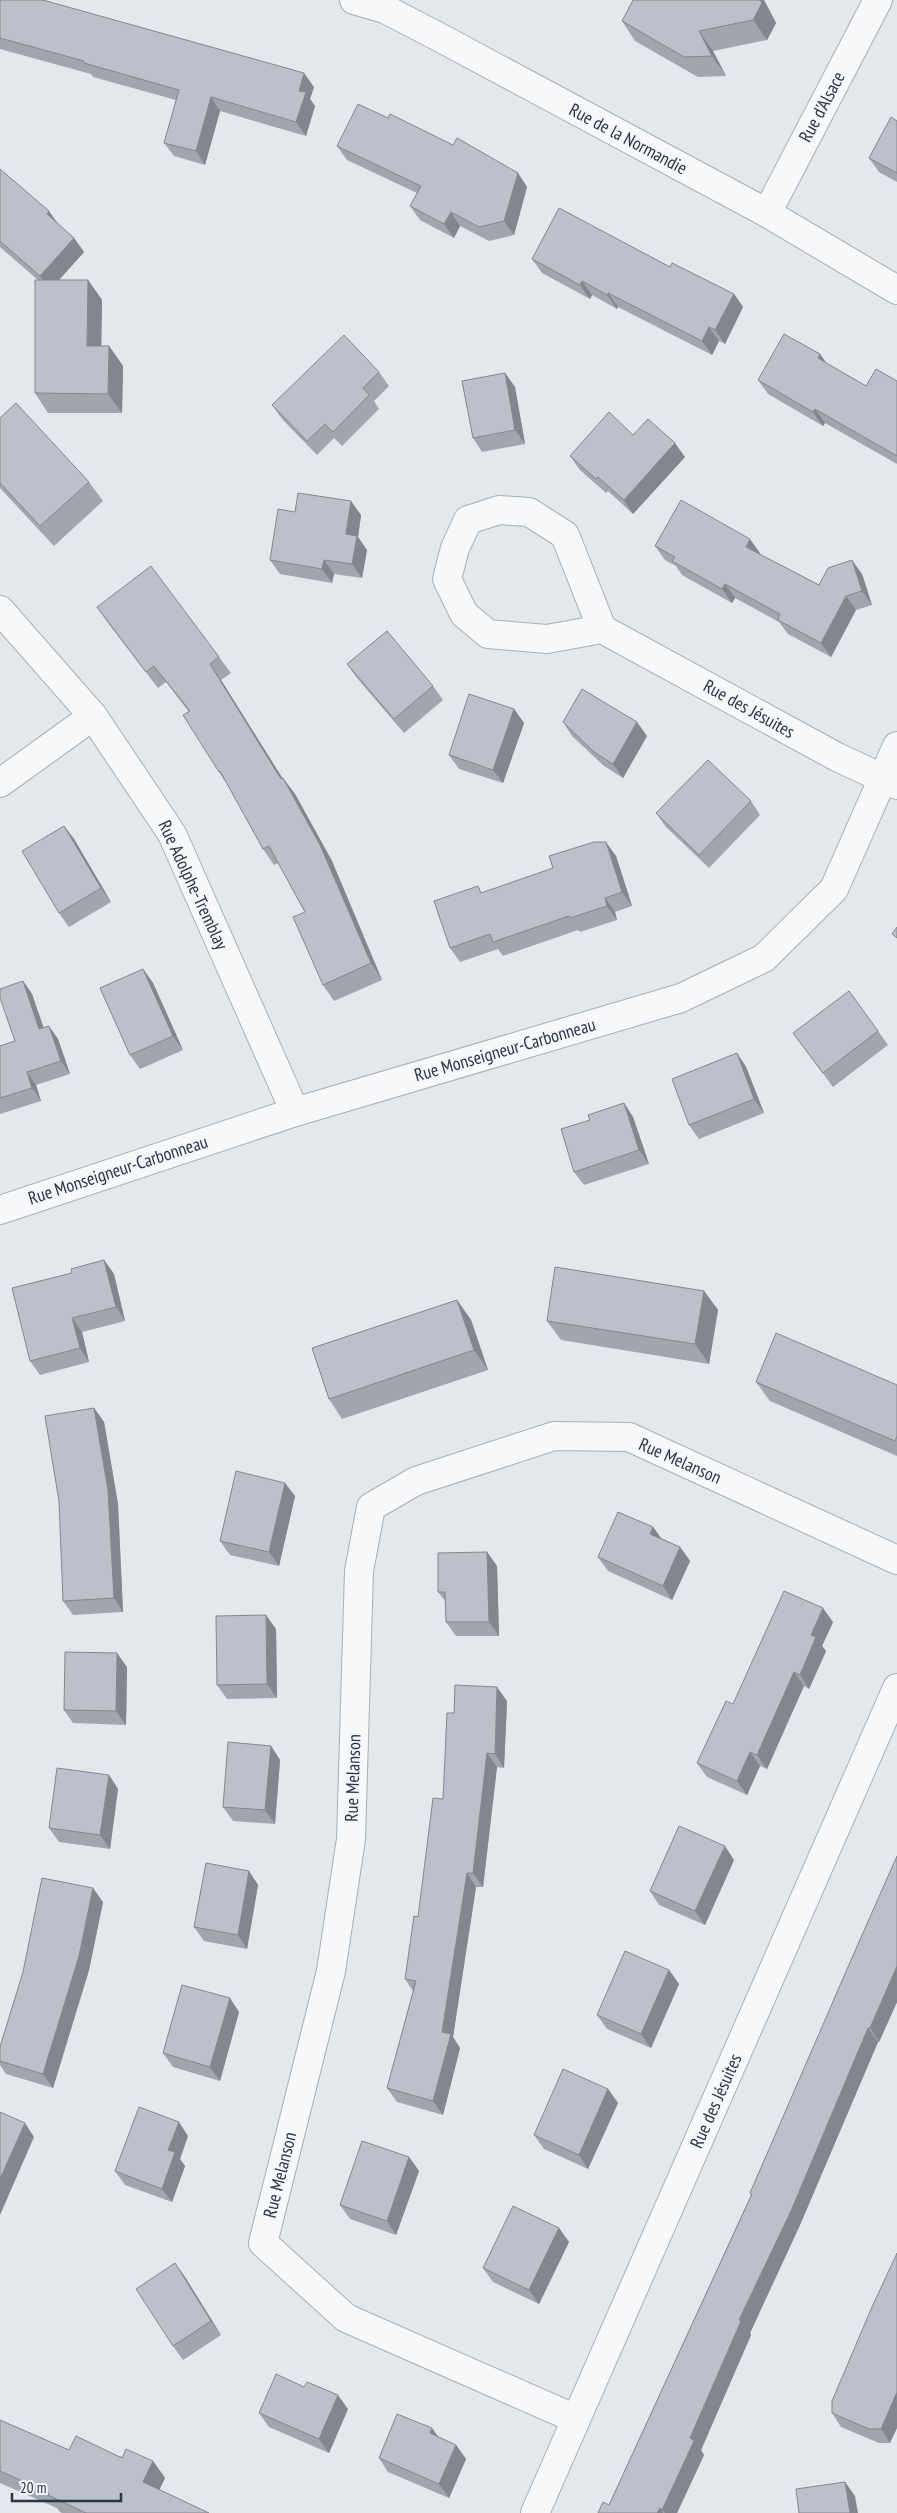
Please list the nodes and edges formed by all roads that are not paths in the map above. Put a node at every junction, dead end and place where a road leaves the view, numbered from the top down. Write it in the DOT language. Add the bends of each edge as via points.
graph roads {
  1 [pos="354,0"];
  2 [pos="878,0"];
  3 [pos="387,4"];
  4 [pos="767,213"];
  5 [pos="897,290"];
  6 [pos="0,610"];
  7 [pos="602,629"];
  8 [pos="93,716"];
  9 [pos="897,746"];
  10 [pos="0,783"];
  11 [pos="890,783"];
  12 [pos="295,1112"];
  13 [pos="0,1210"];
  14 [pos="897,1560"];
  15 [pos="897,1688"];
  16 [pos="576,2419"];
  17 [pos="535,2513"];
  1 -- 3 [label="street, Rue de la Normandie"];
  2 -- 4 [label="street, Rue d'Alsace"];
  3 -- 4 [label="street, Rue de la Normandie"];
  4 -- 5 [label="street, Rue de la Normandie"];
  6 -- 8 [label="street, Rue Adolphe-Tremblay"];
  7 -- 7 [label="street" via="565,535 529,512 499,510 468,520 454,548 447,579 464,614 488,634 547,639"];
  7 -- 11 [label="street, Rue des Jésuites"];
  8 -- 10 [label="street"];
  8 -- 12 [label="street, Rue Adolphe-Tremblay" via="172,834"];
  9 -- 11 [label="street, Rue Monseigneur-Carbonneau"];
  11 -- 12 [label="street, Rue Monseigneur-Carbonneau" via="834,889 764,958 681,998"];
  12 -- 13 [label="street, Rue Monseigneur-Carbonneau"];
  14 -- 16 [label="street, Rue Melanson" via="629,1438 554,1436 416,1481 371,1507 359,1571 351,1839 331,1971 263,2243 346,2318"];
  15 -- 16 [label="street, Rue des Jésuites"];
  16 -- 17 [label="street, Rue des Jésuites"];
}
